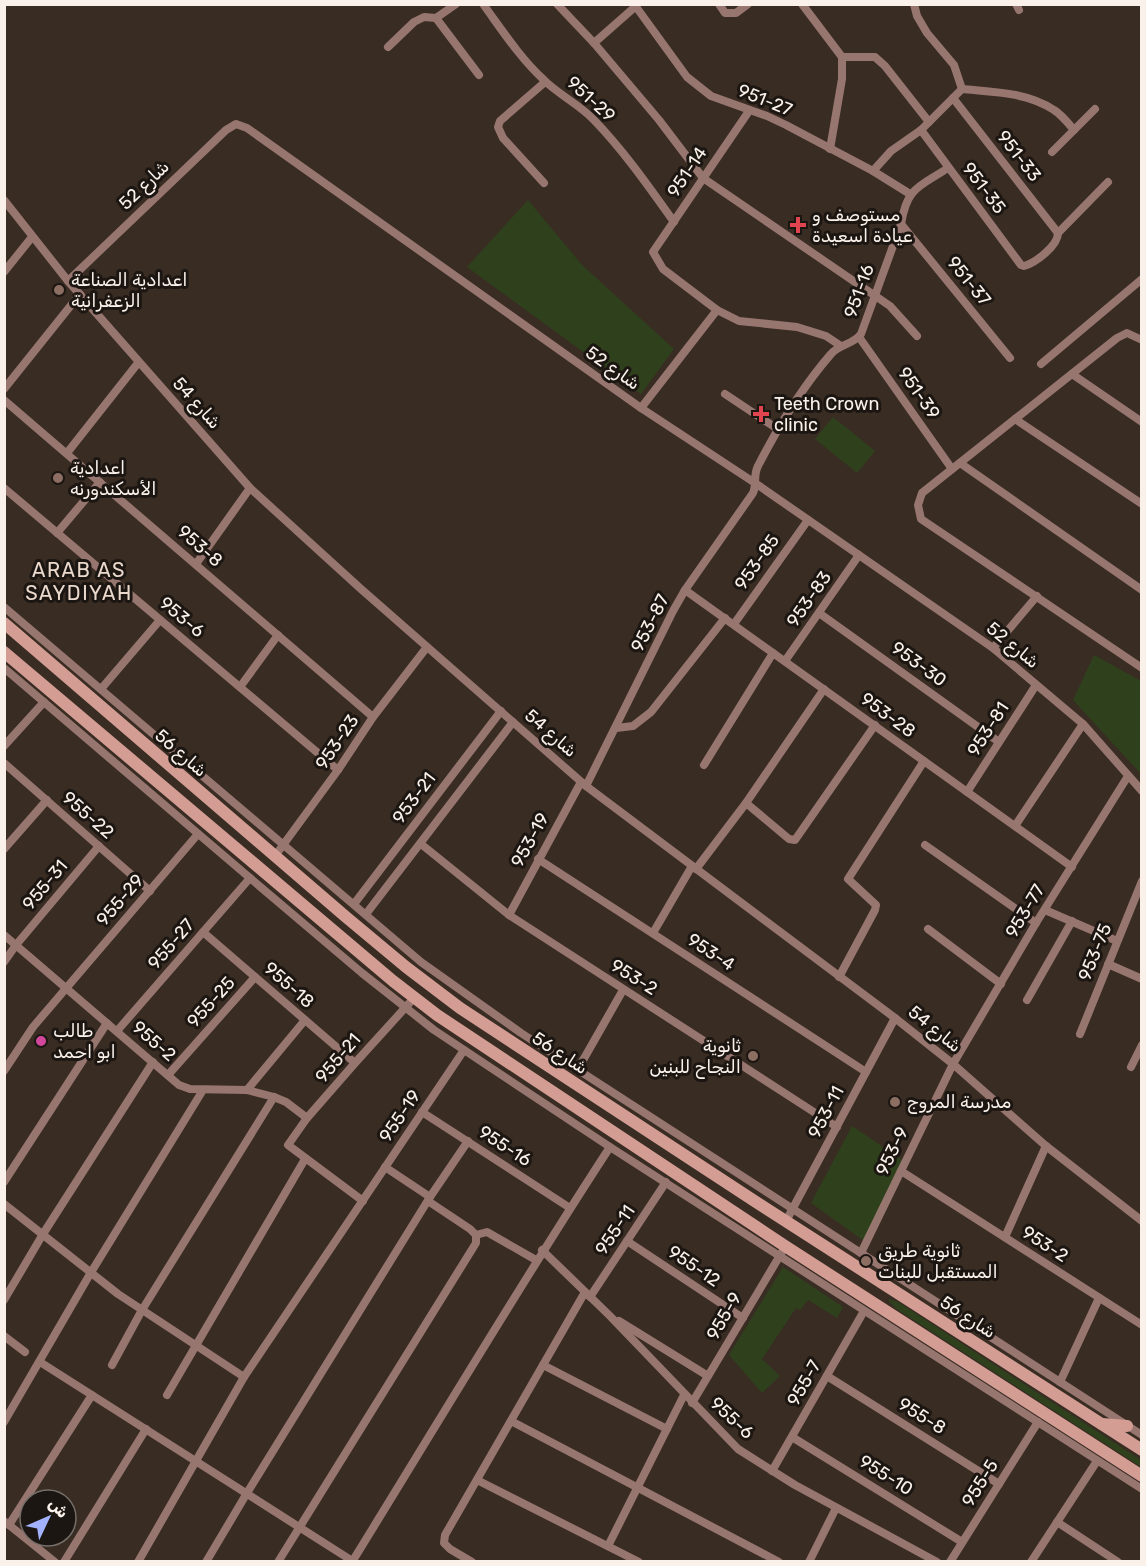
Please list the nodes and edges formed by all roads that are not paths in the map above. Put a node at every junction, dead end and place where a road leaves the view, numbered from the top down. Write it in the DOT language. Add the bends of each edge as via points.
graph roads {
  1 [pos="456,4"];
  2 [pos="483,4"];
  3 [pos="557,4"];
  4 [pos="719,4"];
  5 [pos="748,4"];
  6 [pos="802,4"];
  7 [pos="914,4"];
  8 [pos="635,5"];
  9 [pos="435,18"];
  10 [pos="594,43"];
  11 [pos="388,47"];
  12 [pos="842,57"];
  13 [pos="479,75"];
  14 [pos="545,82"];
  15 [pos="962,89"];
  16 [pos="953,98"];
  17 [pos="1095,110"];
  18 [pos="749,111"];
  19 [pos="929,122"];
  20 [pos="921,130"];
  21 [pos="1074,130"];
  22 [pos="830,149"];
  23 [pos="1052,152"];
  24 [pos="948,168"];
  25 [pos="873,171"];
  26 [pos="703,178"];
  27 [pos="1108,182"];
  28 [pos="544,183"];
  29 [pos="910,195"];
  30 [pos="4,200"];
  31 [pos="674,222"];
  32 [pos="901,224"];
  33 [pos="1058,234"];
  34 [pos="32,237"];
  35 [pos="4,272"];
  36 [pos="1142,279"];
  37 [pos="68,281"];
  38 [pos="80,294"];
  39 [pos="875,296"];
  40 [pos="717,310"];
  41 [pos="917,336"];
  42 [pos="859,337"];
  43 [pos="1142,340"];
  44 [pos="842,346"];
  45 [pos="1010,358"];
  46 [pos="138,363"];
  47 [pos="1041,364"];
  48 [pos="1072,374"];
  49 [pos="4,390"];
  50 [pos="725,394"];
  51 [pos="4,399"];
  52 [pos="641,408"];
  53 [pos="1015,419"];
  54 [pos="1142,422"];
  55 [pos="779,430"];
  56 [pos="67,453"];
  57 [pos="960,463"];
  58 [pos="952,469"];
  59 [pos="100,482"];
  60 [pos="755,483"];
  61 [pos="250,488"];
  62 [pos="4,489"];
  63 [pos="1142,504"];
  64 [pos="808,520"];
  65 [pos="57,533"];
  66 [pos="859,555"];
  67 [pos="196,564"];
  68 [pos="685,590"];
  69 [pos="1142,590"];
  70 [pos="1037,596"];
  71 [pos="4,607"];
  72 [pos="819,613"];
  73 [pos="725,618"];
  74 [pos="160,620"];
  75 [pos="4,623"];
  76 [pos="734,624"];
  77 [pos="278,635"];
  78 [pos="427,647"];
  79 [pos="993,648"];
  80 [pos="4,652"];
  81 [pos="774,653"];
  82 [pos="785,661"];
  83 [pos="4,668"];
  84 [pos="1142,668"];
  85 [pos="1036,685"];
  86 [pos="240,687"];
  87 [pos="101,689"];
  88 [pos="824,689"];
  89 [pos="44,702"];
  90 [pos="501,711"];
  91 [pos="373,717"];
  92 [pos="513,722"];
  93 [pos="1083,724"];
  94 [pos="875,725"];
  95 [pos="616,728"];
  96 [pos="999,742"];
  97 [pos="4,746"];
  98 [pos="924,761"];
  99 [pos="4,764"];
  100 [pos="704,765"];
  101 [pos="338,771"];
  102 [pos="1128,776"];
  103 [pos="584,784"];
  104 [pos="1142,791"];
  105 [pos="967,792"];
  106 [pos="46,800"];
  107 [pos="746,802"];
  108 [pos="1015,826"];
  109 [pos="198,834"];
  110 [pos="284,843"];
  111 [pos="421,844"];
  112 [pos="925,845"];
  113 [pos="99,846"];
  114 [pos="4,849"];
  115 [pos="275,856"];
  116 [pos="538,859"];
  117 [pos="694,867"];
  118 [pos="1072,867"];
  119 [pos="250,878"];
  120 [pos="1142,881"];
  121 [pos="150,891"];
  122 [pos="354,904"];
  123 [pos="1045,910"];
  124 [pos="366,914"];
  125 [pos="509,915"];
  126 [pos="346,917"];
  127 [pos="1072,921"];
  128 [pos="1036,924"];
  129 [pos="928,929"];
  130 [pos="202,932"];
  131 [pos="335,932"];
  132 [pos="653,933"];
  133 [pos="4,935"];
  134 [pos="1117,941"];
  135 [pos="16,945"];
  136 [pos="4,962"];
  137 [pos="1108,964"];
  138 [pos="255,977"];
  139 [pos="839,977"];
  140 [pos="1142,979"];
  141 [pos="1001,984"];
  142 [pos="66,988"];
  143 [pos="623,990"];
  144 [pos="1027,1000"];
  145 [pos="410,1002"];
  146 [pos="895,1018"];
  147 [pos="305,1020"];
  148 [pos="107,1023"];
  149 [pos="117,1031"];
  150 [pos="1080,1034"];
  151 [pos="1142,1045"];
  152 [pos="464,1050"];
  153 [pos="153,1062"];
  154 [pos="355,1063"];
  155 [pos="953,1064"];
  156 [pos="1131,1067"];
  157 [pos="578,1069"];
  158 [pos="4,1071"];
  159 [pos="866,1072"];
  160 [pos="168,1075"];
  161 [pos="203,1090"];
  162 [pos="247,1090"];
  163 [pos="274,1097"];
  164 [pos="422,1112"];
  165 [pos="307,1118"];
  166 [pos="837,1127"];
  167 [pos="468,1142"];
  168 [pos="1046,1146"];
  169 [pos="610,1147"];
  170 [pos="305,1159"];
  171 [pos="385,1167"];
  172 [pos="901,1171"];
  173 [pos="4,1182"];
  174 [pos="666,1182"];
  175 [pos="429,1199"];
  176 [pos="363,1201"];
  177 [pos="756,1202"];
  178 [pos="4,1204"];
  179 [pos="570,1208"];
  180 [pos="793,1208"];
  181 [pos="770,1211"];
  182 [pos="744,1219"];
  183 [pos="786,1221"];
  184 [pos="1142,1221"];
  185 [pos="760,1229"];
  186 [pos="43,1234"];
  187 [pos="476,1235"];
  188 [pos="1005,1237"];
  189 [pos="627,1241"];
  190 [pos="542,1250"];
  191 [pos="782,1251"];
  192 [pos="861,1253"];
  193 [pos="536,1260"];
  194 [pos="90,1274"];
  195 [pos="890,1288"];
  196 [pos="588,1294"];
  197 [pos="1099,1298"];
  198 [pos="4,1300"];
  199 [pos="878,1307"];
  200 [pos="142,1310"];
  201 [pos="864,1311"];
  202 [pos="610,1316"];
  203 [pos="742,1318"];
  204 [pos="1142,1325"];
  205 [pos="4,1336"];
  206 [pos="195,1346"];
  207 [pos="25,1352"];
  208 [pos="40,1362"];
  209 [pos="112,1365"];
  210 [pos="543,1365"];
  211 [pos="708,1376"];
  212 [pos="827,1376"];
  213 [pos="244,1377"];
  214 [pos="1060,1382"];
  215 [pos="92,1395"];
  216 [pos="167,1395"];
  217 [pos="684,1395"];
  218 [pos="692,1403"];
  219 [pos="511,1421"];
  220 [pos="4,1422"];
  221 [pos="1038,1422"];
  222 [pos="1101,1424"];
  223 [pos="1127,1426"];
  224 [pos="146,1429"];
  225 [pos="667,1429"];
  226 [pos="1142,1435"];
  227 [pos="792,1437"];
  228 [pos="1142,1450"];
  229 [pos="196,1460"];
  230 [pos="1097,1461"];
  231 [pos="772,1471"];
  232 [pos="1142,1476"];
  233 [pos="477,1480"];
  234 [pos="999,1484"];
  235 [pos="638,1486"];
  236 [pos="1142,1489"];
  237 [pos="246,1493"];
  238 [pos="836,1508"];
  239 [pos="1057,1522"];
  240 [pos="7,1523"];
  241 [pos="299,1526"];
  242 [pos="963,1542"];
  243 [pos="608,1546"];
  244 [pos="353,1561"];
  245 [pos="55,1562"];
  246 [pos="64,1562"];
  247 [pos="138,1562"];
  248 [pos="206,1562"];
  249 [pos="278,1562"];
  250 [pos="472,1562"];
  251 [pos="639,1562"];
  252 [pos="779,1562"];
  253 [pos="809,1562"];
  254 [pos="937,1562"];
  255 [pos="950,1562"];
  256 [pos="1031,1562"];
  257 [pos="1118,1562"];
  1 -- 9 [label="street"];
  2 -- 14 [label="street, 951-29"];
  3 -- 10 [label="street"];
  4 -- 5 [label="street" via="725,13 736,13"];
  6 -- 12 [label="street"];
  7 -- 15 [label="street" via="927,33 954,64"];
  8 -- 10 [label="street"];
  8 -- 18 [label="street, 951-27" via="687,77 711,96"];
  9 -- 11 [label="street" via="424,17 414,22"];
  9 -- 13 [label="street"];
  10 -- 26 [label="street"];
  12 -- 19 [label="street" via="875,57"];
  12 -- 22 [label="street"];
  14 -- 28 [label="street" via="498,127 503,138"];
  14 -- 31 [label="street, 951-29" via="593,119"];
  15 -- 16 [label="street"];
  15 -- 21 [label="street" via="1000,91 1043,104"];
  16 -- 19 [label="street"];
  16 -- 33 [label="street, 951-33"];
  17 -- 21 [label="street"];
  18 -- 22 [label="street, 951-27" via="767,116"];
  18 -- 26 [label="street, 951-14"];
  19 -- 20 [label="street"];
  20 -- 24 [label="street, 951-35"];
  20 -- 25 [label="street" via="891,151"];
  21 -- 23 [label="street"];
  22 -- 25 [label="street, 951-27"];
  24 -- 29 [label="street"];
  24 -- 33 [label="street, 951-35" via="1021,265 1028,265 1055,244"];
  25 -- 29 [label="street, 951-27"];
  26 -- 31 [label="street, 951-14"];
  26 -- 39 [label="street"];
  27 -- 33 [label="street"];
  29 -- 32 [label="street, 951-16"];
  30 -- 34 [label="street, شارع 54"];
  31 -- 40 [label="street, 951-14" via="653,252 663,269"];
  32 -- 39 [label="street, 951-16"];
  32 -- 45 [label="street, 951-37"];
  34 -- 35 [label="street"];
  34 -- 37 [label="street, شارع 54"];
  36 -- 47 [label="street"];
  37 -- 38 [label="street, شارع 54"];
  37 -- 52 [label="street, شارع 52" via="236,124 247,128"];
  38 -- 46 [label="street, شارع 54"];
  38 -- 49 [label="street"];
  39 -- 41 [label="street" via="890,306"];
  39 -- 42 [label="street, 951-16"];
  40 -- 44 [label="street" via="739,321 796,327 826,336"];
  40 -- 52 [label="street"];
  42 -- 44 [label="street, 951-16"];
  42 -- 58 [label="street, 951-39"];
  43 -- 48 [label="street" via="1127,333"];
  44 -- 55 [label="street, 951-16" via="806,387"];
  46 -- 56 [label="street"];
  46 -- 61 [label="street, شارع 54"];
  48 -- 53 [label="street"];
  48 -- 54 [label="street"];
  50 -- 55 [label="street"];
  51 -- 56 [label="street, 953-8"];
  52 -- 60 [label="street, شارع 52"];
  53 -- 57 [label="street"];
  53 -- 63 [label="street"];
  55 -- 60 [label="street, 951-16" via="756,468"];
  56 -- 59 [label="street, 953-8"];
  57 -- 58 [label="street"];
  57 -- 69 [label="street"];
  58 -- 70 [label="street" via="922,492 918,505 921,519"];
  59 -- 65 [label="street"];
  59 -- 67 [label="street, 953-8"];
  60 -- 64 [label="street, شارع 52"];
  60 -- 68 [label="street, 953-87" via="753,493"];
  61 -- 67 [label="street"];
  61 -- 78 [label="street, شارع 54"];
  62 -- 65 [label="street, 953-6"];
  64 -- 66 [label="street, شارع 52"];
  64 -- 76 [label="street, 953-85"];
  65 -- 74 [label="street, 953-6"];
  66 -- 72 [label="street, 953-83"];
  66 -- 79 [label="street, شارع 52"];
  67 -- 77 [label="street, 953-8"];
  68 -- 73 [label="street, 953-28"];
  68 -- 95 [label="street, 953-87"];
  70 -- 79 [label="street"];
  70 -- 84 [label="street"];
  71 -- 87 [label="street"];
  72 -- 82 [label="street, 953-83"];
  72 -- 96 [label="street, 953-30"];
  73 -- 76 [label="street, 953-28"];
  73 -- 95 [label="street" via="651,712 633,726"];
  74 -- 86 [label="street, 953-6"];
  74 -- 87 [label="street"];
  75 -- 115 [label="street, شارع 56"];
  76 -- 81 [label="street, 953-28"];
  77 -- 86 [label="street"];
  77 -- 91 [label="street, 953-8"];
  78 -- 90 [label="street, شارع 54"];
  78 -- 91 [label="street, 953-23"];
  79 -- 85 [label="street, شارع 52"];
  80 -- 131 [label="street, شارع 56"];
  81 -- 82 [label="street, 953-28"];
  81 -- 100 [label="street"];
  82 -- 88 [label="street, 953-28"];
  83 -- 89 [label="street"];
  85 -- 93 [label="street, شارع 52"];
  85 -- 96 [label="street, 953-81"];
  86 -- 101 [label="street, 953-6"];
  87 -- 110 [label="street"];
  88 -- 94 [label="street, 953-28"];
  88 -- 107 [label="street"];
  89 -- 97 [label="street"];
  89 -- 109 [label="street"];
  90 -- 92 [label="street, شارع 54"];
  90 -- 122 [label="street, 953-21"];
  91 -- 101 [label="street, 953-23"];
  92 -- 103 [label="street, شارع 54"];
  92 -- 111 [label="street, 953-21"];
  93 -- 102 [label="street, شارع 52"];
  93 -- 108 [label="street"];
  94 -- 98 [label="street, 953-28"];
  94 -- 107 [label="street" via="795,840"];
  95 -- 103 [label="street, 953-87"];
  96 -- 105 [label="street, 953-81"];
  98 -- 105 [label="street, 953-28"];
  98 -- 139 [label="street" via="848,879 876,905"];
  99 -- 106 [label="street, 955-22"];
  101 -- 110 [label="street, 953-23"];
  102 -- 104 [label="street, شارع 52"];
  102 -- 118 [label="street, 953-77"];
  103 -- 116 [label="street, 953-19"];
  103 -- 117 [label="street, شارع 54"];
  105 -- 108 [label="street, 953-28"];
  106 -- 113 [label="street, 955-22"];
  106 -- 114 [label="street"];
  107 -- 117 [label="street"];
  108 -- 118 [label="street, 953-28"];
  109 -- 119 [label="street"];
  109 -- 121 [label="street, 955-29"];
  110 -- 115 [label="street, 953-23"];
  110 -- 122 [label="street"];
  111 -- 124 [label="street, 953-21"];
  111 -- 125 [label="street, 953-2"];
  112 -- 128 [label="street"];
  113 -- 121 [label="street, 955-22"];
  113 -- 135 [label="street, 955-31"];
  115 -- 126 [label="street, شارع 56"];
  116 -- 125 [label="street, 953-19"];
  116 -- 132 [label="street, 953-4"];
  117 -- 132 [label="street"];
  117 -- 139 [label="street, شارع 54"];
  118 -- 123 [label="street, 953-77"];
  119 -- 130 [label="street, 955-27"];
  119 -- 145 [label="street"];
  120 -- 134 [label="street, 953-75"];
  121 -- 142 [label="street, 955-29"];
  122 -- 124 [label="street"];
  123 -- 127 [label="street"];
  123 -- 128 [label="street, 953-77"];
  124 -- 157 [label="street" via="447,982"];
  125 -- 143 [label="street, 953-2"];
  126 -- 131 [label="street"];
  126 -- 177 [label="street, شارع 56" via="469,1015"];
  127 -- 134 [label="street"];
  127 -- 144 [label="street"];
  128 -- 141 [label="street, 953-77"];
  129 -- 141 [label="street"];
  130 -- 138 [label="street, 955-18"];
  130 -- 149 [label="street, 955-27"];
  131 -- 145 [label="street, شارع 56"];
  132 -- 159 [label="street, 953-4"];
  133 -- 135 [label="street, 955-2"];
  134 -- 137 [label="street, 953-75"];
  135 -- 136 [label="street, 955-31"];
  135 -- 142 [label="street, 955-2"];
  137 -- 140 [label="street"];
  137 -- 150 [label="street, 953-75"];
  138 -- 147 [label="street, 955-18"];
  138 -- 160 [label="street, 955-25"];
  139 -- 146 [label="street, شارع 54"];
  141 -- 155 [label="street, 953-77"];
  142 -- 148 [label="street, 955-2"];
  142 -- 158 [label="street, 955-29" via="33,1027"];
  143 -- 157 [label="street"];
  143 -- 166 [label="street, 953-2"];
  145 -- 152 [label="street"];
  145 -- 154 [label="street, 955-21"];
  145 -- 182 [label="street, شارع 56"];
  146 -- 155 [label="street, شارع 54"];
  146 -- 159 [label="street, 953-11"];
  147 -- 154 [label="street, 955-18"];
  147 -- 162 [label="street"];
  148 -- 149 [label="street, 955-2"];
  148 -- 173 [label="street"];
  149 -- 153 [label="street, 955-2"];
  151 -- 156 [label="street"];
  152 -- 164 [label="street, 955-19"];
  152 -- 169 [label="street"];
  153 -- 160 [label="street, 955-2"];
  153 -- 186 [label="street"];
  154 -- 165 [label="street, 955-21"];
  155 -- 168 [label="street, شارع 54"];
  155 -- 172 [label="street, 953-9"];
  157 -- 180 [label="street"];
  159 -- 166 [label="street, 953-11"];
  160 -- 161 [label="street, 955-2" via="179,1085"];
  161 -- 162 [label="street, 955-2"];
  161 -- 194 [label="street"];
  162 -- 163 [label="street, 955-2"];
  163 -- 165 [label="street, 955-2"];
  163 -- 200 [label="street"];
  164 -- 167 [label="street, 955-16"];
  164 -- 171 [label="street, 955-19"];
  165 -- 170 [label="street, 955-21" via="288,1146"];
  166 -- 180 [label="street, 953-11"];
  167 -- 175 [label="street"];
  167 -- 179 [label="street, 955-16"];
  168 -- 184 [label="street, شارع 54"];
  168 -- 188 [label="street"];
  169 -- 174 [label="street"];
  169 -- 179 [label="street"];
  170 -- 176 [label="street"];
  170 -- 206 [label="street"];
  171 -- 175 [label="street"];
  171 -- 176 [label="street, 955-19"];
  172 -- 188 [label="street, 953-2"];
  172 -- 192 [label="street, 953-9"];
  174 -- 189 [label="street, 955-11"];
  174 -- 191 [label="street"];
  175 -- 187 [label="street"];
  175 -- 237 [label="street"];
  176 -- 213 [label="street, 955-19"];
  177 -- 181 [label="street, شارع 56"];
  177 -- 182 [label="street" via="754,1213"];
  178 -- 186 [label="street"];
  179 -- 190 [label="street"];
  180 -- 183 [label="street, 953-11"];
  180 -- 192 [label="street"];
  181 -- 183 [label="street, شارع 56"];
  181 -- 185 [label="street" via="760,1218"];
  182 -- 185 [label="street, شارع 56"];
  183 -- 195 [label="street, شارع 56"];
  185 -- 191 [label="street, شارع 56"];
  186 -- 194 [label="street"];
  186 -- 198 [label="street"];
  187 -- 193 [label="street" via="487,1232"];
  187 -- 241 [label="street" via="476,1243"];
  188 -- 197 [label="street, 953-2"];
  189 -- 196 [label="street, 955-11"];
  189 -- 203 [label="street, 955-12"];
  190 -- 193 [label="street"];
  190 -- 196 [label="street, 955-6"];
  191 -- 199 [label="street, شارع 56"];
  191 -- 201 [label="street"];
  191 -- 203 [label="street, 955-9"];
  192 -- 214 [label="street"];
  193 -- 244 [label="street"];
  194 -- 200 [label="street"];
  194 -- 208 [label="street"];
  195 -- 199 [label="street"];
  195 -- 222 [label="street, شارع 56"];
  196 -- 202 [label="street, 955-6"];
  196 -- 210 [label="street, 955-11"];
  197 -- 204 [label="street, 953-2"];
  197 -- 214 [label="street"];
  199 -- 232 [label="street, شارع 56"];
  200 -- 206 [label="street"];
  200 -- 209 [label="street"];
  201 -- 212 [label="street, 955-7"];
  201 -- 221 [label="street"];
  202 -- 211 [label="street"];
  202 -- 217 [label="street, 955-6"];
  203 -- 211 [label="street, 955-9"];
  205 -- 207 [label="street"];
  206 -- 213 [label="street"];
  206 -- 216 [label="street"];
  208 -- 215 [label="street"];
  208 -- 220 [label="street"];
  210 -- 219 [label="street, 955-11"];
  210 -- 225 [label="street"];
  211 -- 218 [label="street, 955-9"];
  212 -- 227 [label="street, 955-7"];
  212 -- 234 [label="street, 955-8"];
  213 -- 229 [label="street, 955-19"];
  214 -- 223 [label="street"];
  215 -- 224 [label="street"];
  215 -- 240 [label="street"];
  217 -- 218 [label="street, 955-6"];
  217 -- 225 [label="street"];
  218 -- 231 [label="street, 955-6" via="738,1449"];
  219 -- 233 [label="street, 955-11"];
  219 -- 235 [label="street"];
  221 -- 230 [label="street"];
  221 -- 234 [label="street, 955-5"];
  222 -- 223 [label="street"];
  222 -- 228 [label="street, شارع 56"];
  223 -- 226 [label="street"];
  224 -- 229 [label="street"];
  224 -- 246 [label="street"];
  225 -- 235 [label="street"];
  227 -- 231 [label="street, 955-7"];
  227 -- 242 [label="street, 955-10"];
  229 -- 237 [label="street"];
  229 -- 247 [label="street, 955-19"];
  230 -- 236 [label="street"];
  230 -- 239 [label="street"];
  231 -- 238 [label="street, 955-6"];
  233 -- 243 [label="street"];
  233 -- 250 [label="street, 955-11" via="444,1543"];
  234 -- 242 [label="street, 955-5"];
  235 -- 243 [label="street"];
  235 -- 252 [label="street"];
  237 -- 241 [label="street"];
  237 -- 248 [label="street"];
  238 -- 253 [label="street"];
  238 -- 254 [label="street, 955-6"];
  239 -- 256 [label="street"];
  239 -- 257 [label="street"];
  240 -- 245 [label="street"];
  241 -- 244 [label="street"];
  241 -- 249 [label="street"];
  242 -- 255 [label="street, 955-5"];
  243 -- 251 [label="street"];
}
